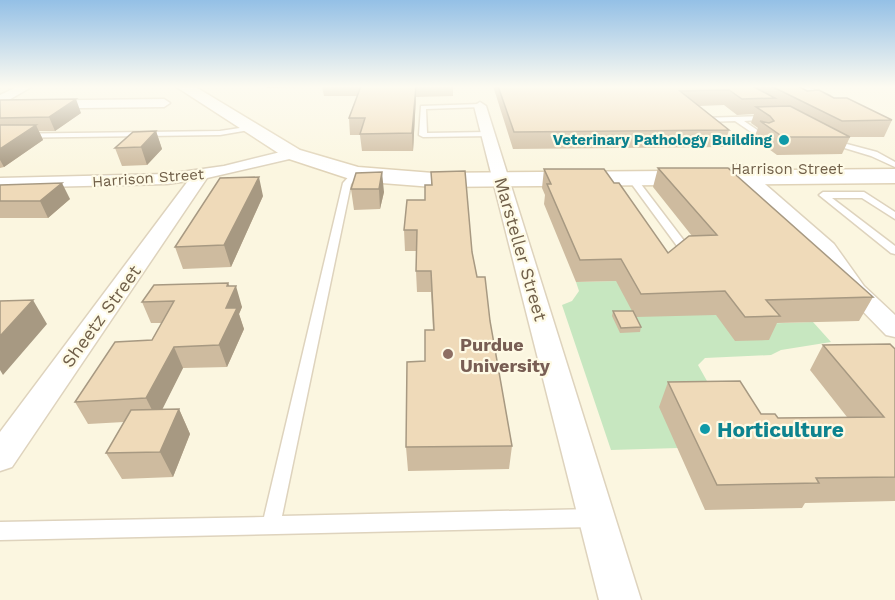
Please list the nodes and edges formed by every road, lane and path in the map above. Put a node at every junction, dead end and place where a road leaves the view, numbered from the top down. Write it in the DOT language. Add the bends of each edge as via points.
graph roads {
  1 [pos="230,114"];
  2 [pos="249,114"];
  3 [pos="423,114"];
  4 [pos="482,114"];
  5 [pos="775,114"];
  6 [pos="737,119"];
  7 [pos="700,120"];
  8 [pos="253,128"];
  9 [pos="488,134"];
  10 [pos="819,135"];
  11 [pos="0,136"];
  12 [pos="760,136"];
  13 [pos="293,154"];
  14 [pos="895,167"];
  15 [pos="743,173"];
  16 [pos="356,174"];
  17 [pos="201,175"];
  18 [pos="500,175"];
  19 [pos="895,176"];
  20 [pos="630,177"];
  21 [pos="2,188"];
  22 [pos="895,216"];
  23 [pos="684,249"];
  24 [pos="895,251"];
  25 [pos="895,328"];
  26 [pos="0,457"];
  27 [pos="597,518"];
  28 [pos="272,525"];
  29 [pos="0,531"];
  30 [pos="620,600"];
  1 -- 8 [label="main road"];
  2 -- 18 [label="main road" via="327,157 376,169"];
  3 -- 9 [label="lane" via="423,135"];
  4 -- 9 [label="street, Marsteller Street"];
  5 -- 6 [label="lane" via="778,116"];
  6 -- 7 [label="lane"];
  6 -- 12 [label="lane"];
  8 -- 11 [label="lane" via="216,133"];
  8 -- 13 [label="main road"];
  9 -- 18 [label="street, Marsteller Street"];
  10 -- 14 [label="lane" via="874,154"];
  13 -- 16 [label="main road"];
  13 -- 17 [label="street, Harrison Street"];
  14 -- 15 [label="main road, Harrison Street"];
  15 -- 18 [label="main road, Harrison Street"];
  15 -- 19 [label="main road, Harrison Street"];
  15 -- 20 [label="main road, Harrison Street"];
  15 -- 25 [label="street" via="827,248 856,291"];
  16 -- 18 [label="main road" via="433,180"];
  16 -- 28 [label="lane" via="347,183"];
  17 -- 21 [label="street, Harrison Street" via="18,183"];
  17 -- 26 [label="street, Sheetz Street"];
  18 -- 20 [label="main road, Harrison Street"];
  18 -- 27 [label="street, Marsteller Street"];
  20 -- 23 [label="lane"];
  22 -- 24 [label="lane" via="864,195 823,195"];
  27 -- 28 [label="lane"];
  27 -- 30 [label="street, Marsteller Street"];
  28 -- 29 [label="lane"];
}
